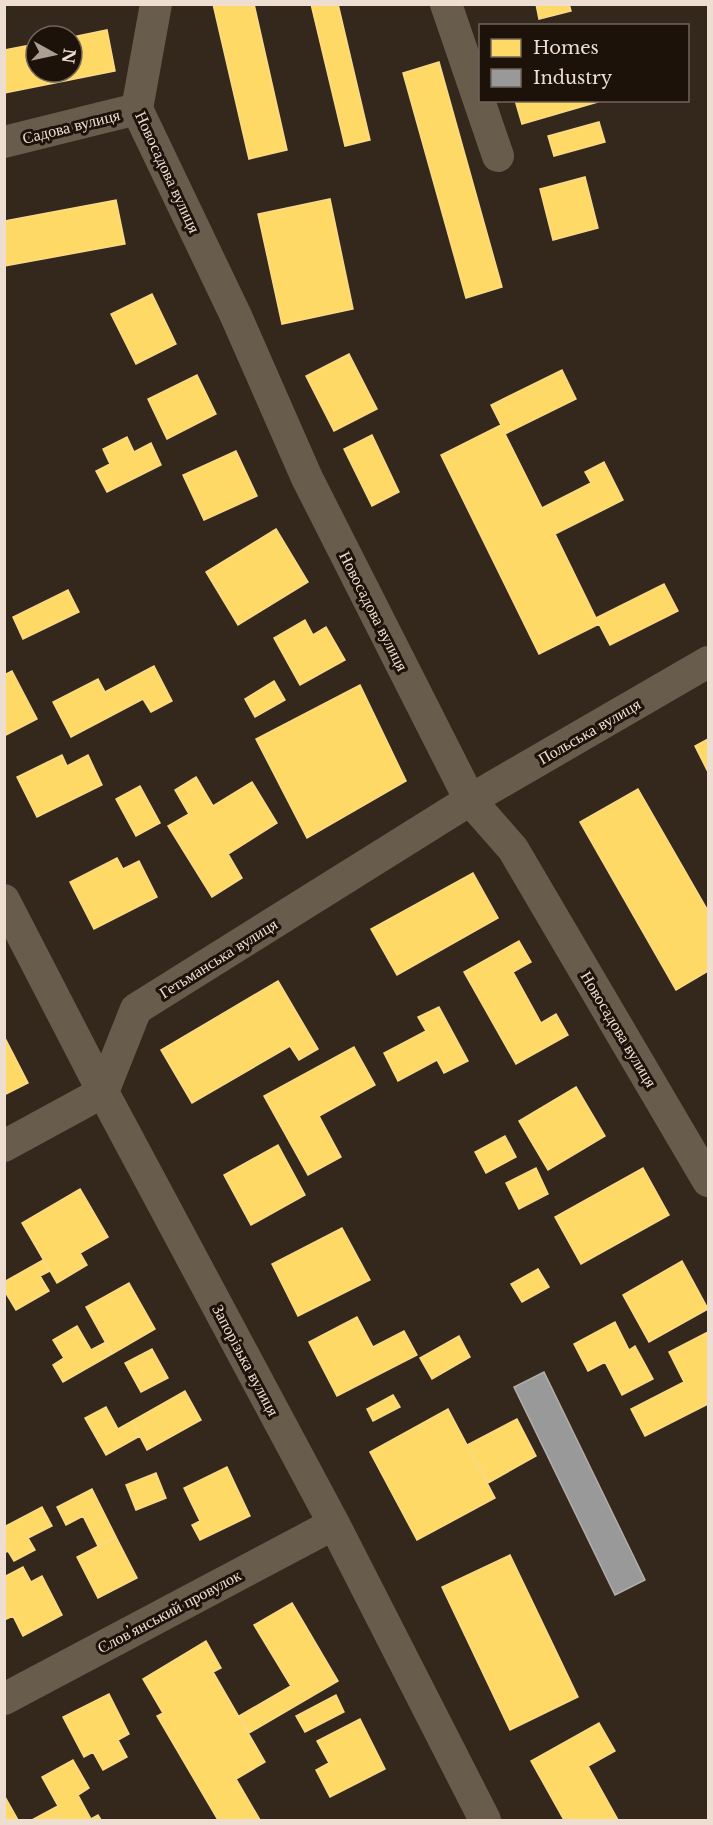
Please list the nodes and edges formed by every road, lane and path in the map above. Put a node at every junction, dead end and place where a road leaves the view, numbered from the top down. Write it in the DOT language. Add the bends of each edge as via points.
graph roads {
  1 [pos="156,4"];
  2 [pos="446,4"];
  3 [pos="479,100"];
  4 [pos="480,102"];
  5 [pos="136,109"];
  6 [pos="4,142"];
  7 [pos="498,156"];
  8 [pos="708,663"];
  9 [pos="470,800"];
  10 [pos="4,900"];
  11 [pos="103,1092"];
  12 [pos="4,1146"];
  13 [pos="708,1181"];
  14 [pos="334,1524"];
  15 [pos="4,1699"];
  16 [pos="485,1821"];
  1 -- 5 [label="street, Новосадова вулиця"];
  2 -- 3 [label="street"];
  4 -- 7 [label="street"];
  5 -- 6 [label="street, Садова вулиця"];
  5 -- 9 [label="street, Новосадова вулиця" via="236,316 307,478"];
  8 -- 9 [label="street, Польська вулиця"];
  9 -- 11 [label="street, Гетьманська вулиця" via="136,1009"];
  9 -- 13 [label="street, Новосадова вулиця" via="513,849"];
  10 -- 11 [label="street, Запорізька вулиця"];
  11 -- 12 [label="street"];
  11 -- 14 [label="street, Запорізька вулиця"];
  14 -- 15 [label="street, Словʼянський провулок"];
  14 -- 16 [label="street, Запорізька вулиця"];
}
